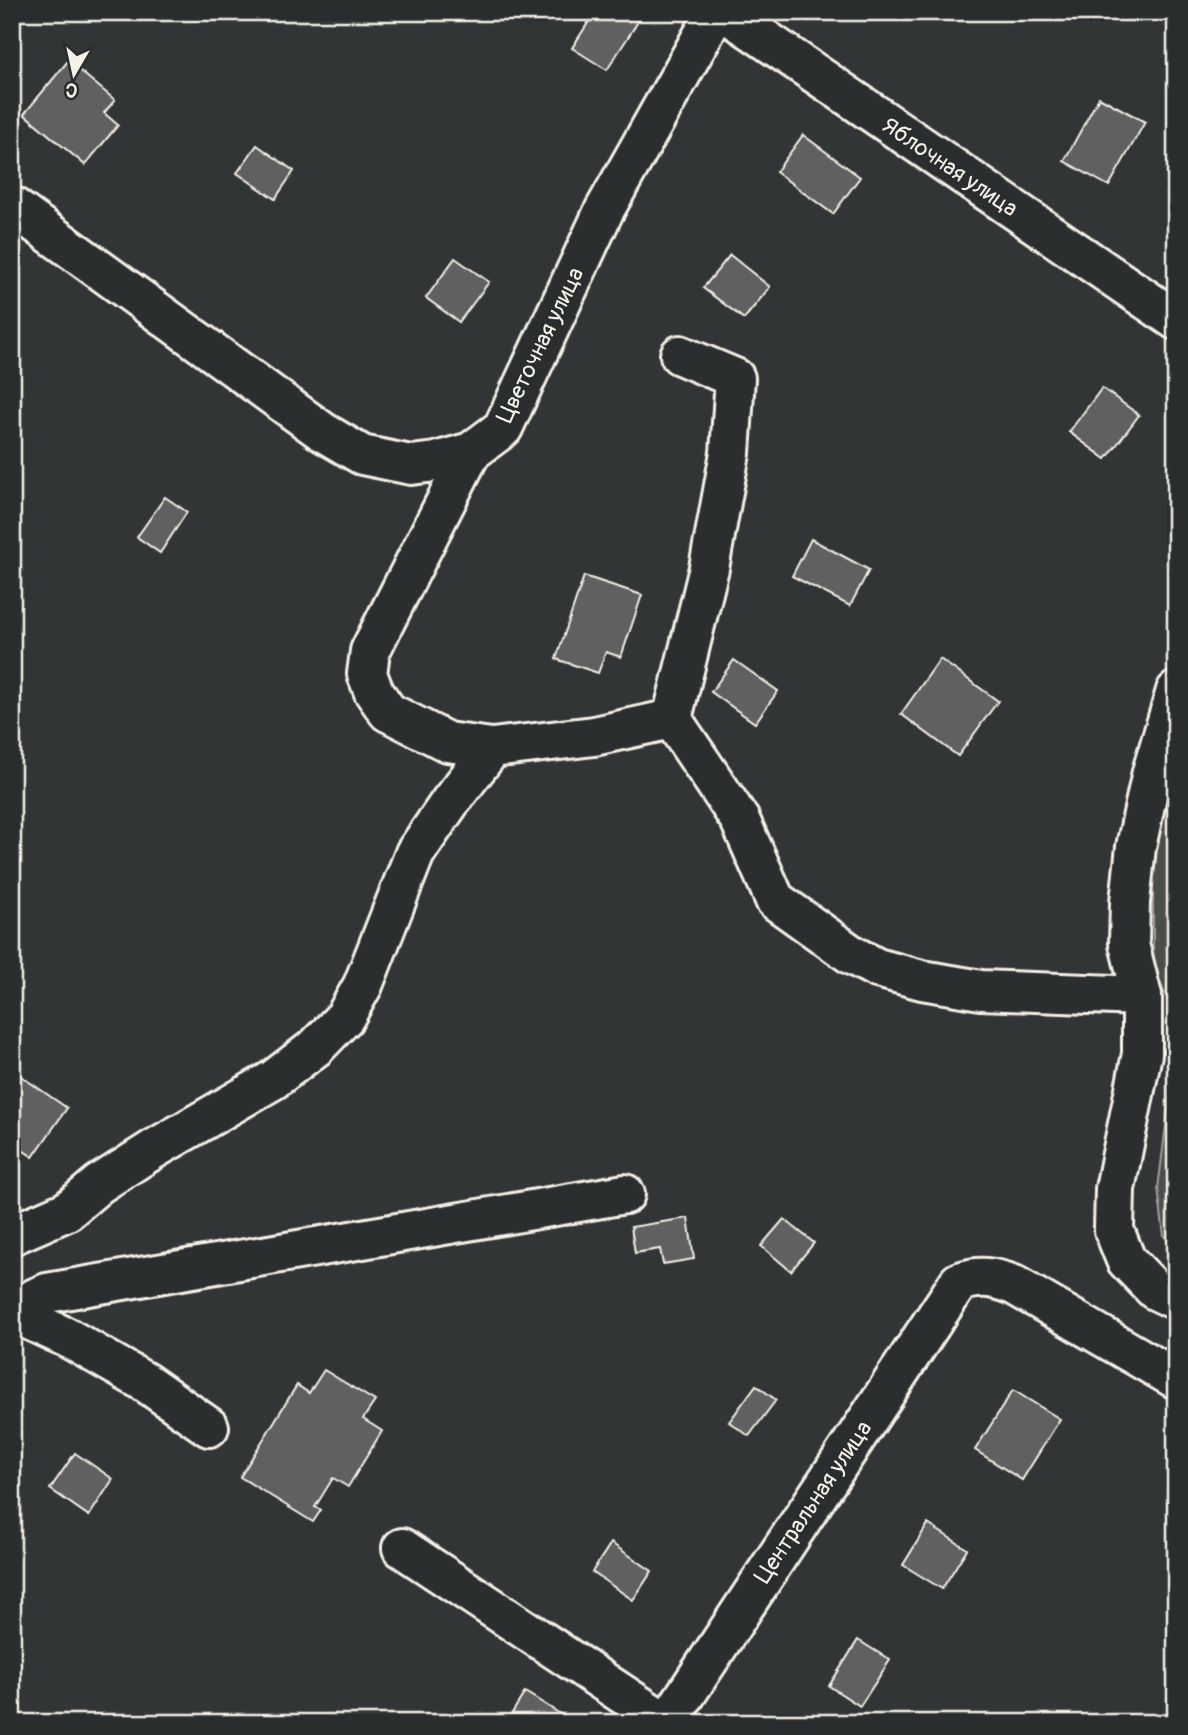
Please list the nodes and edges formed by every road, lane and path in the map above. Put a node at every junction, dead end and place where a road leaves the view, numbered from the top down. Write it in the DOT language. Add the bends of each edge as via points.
graph roads {
  1 [pos="716,12"];
  2 [pos="725,12"];
  3 [pos="12,206"];
  4 [pos="1176,320"];
  5 [pos="680,355"];
  6 [pos="471,452"];
  7 [pos="1176,691"];
  8 [pos="672,719"];
  9 [pos="492,748"];
  10 [pos="1142,996"];
  11 [pos="625,1194"];
  12 [pos="12,1235"];
  13 [pos="1176,1300"];
  14 [pos="18,1314"];
  15 [pos="1176,1379"];
  16 [pos="209,1427"];
  17 [pos="402,1548"];
  18 [pos="666,1723"];
  1 -- 6 [label="street, Цветочная улица" via="604,211 503,428"];
  2 -- 4 [label="street, Яблочная улица"];
  3 -- 6 [label="street, Цветочная улица" via="323,432 362,455 411,465"];
  5 -- 8 [label="street" via="735,378 730,453 709,568"];
  6 -- 9 [label="street" via="370,651 367,674 387,712 447,742"];
  7 -- 10 [label="street" via="1136,847 1129,944"];
  8 -- 9 [label="street" via="594,736"];
  8 -- 10 [label="street" via="740,820 775,900 852,955 877,968 981,990"];
  9 -- 12 [label="street" via="415,853 363,985 345,1017 316,1048 273,1080 99,1184 67,1211"];
  10 -- 13 [label="street" via="1142,1054 1115,1189 1114,1230 1126,1259 1156,1290"];
  11 -- 14 [label="street" via="47,1293"];
  14 -- 16 [label="street" via="145,1382"];
  15 -- 18 [label="street, Центральная улица" via="1014,1285 975,1276 959,1282"];
  17 -- 18 [label="street"];
}
